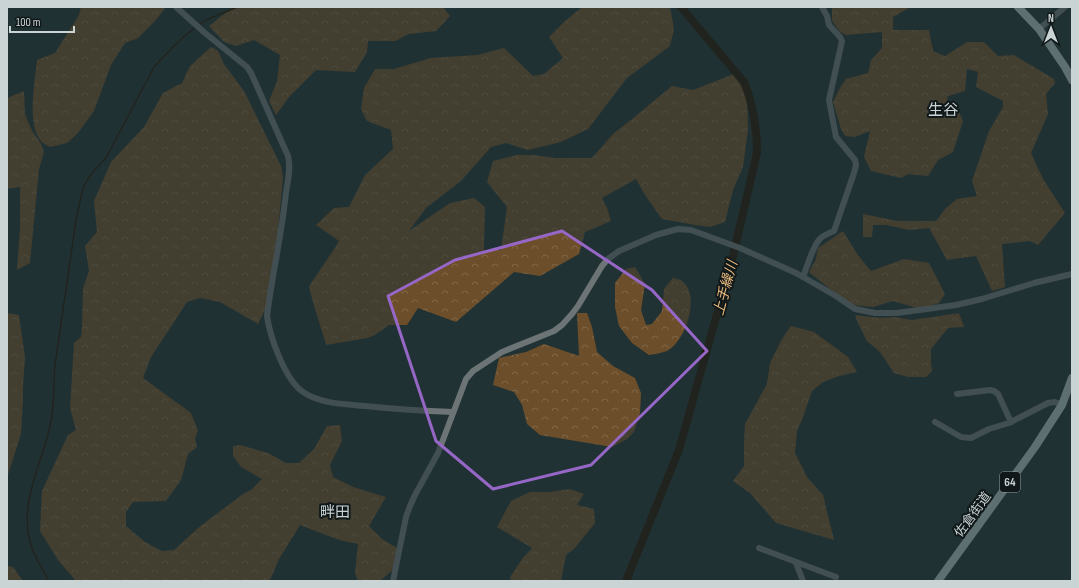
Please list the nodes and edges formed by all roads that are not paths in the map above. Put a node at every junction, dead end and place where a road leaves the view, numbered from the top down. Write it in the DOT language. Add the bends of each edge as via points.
graph roads {
  1 [pos="176,7"];
  2 [pos="822,7"];
  3 [pos="1018,7"];
  4 [pos="1064,7"];
  5 [pos="1039,29"];
  6 [pos="1072,80"];
  7 [pos="1072,274"];
  8 [pos="803,277"];
  9 [pos="1072,378"];
  10 [pos="957,394"];
  11 [pos="1062,406"];
  12 [pos="453,412"];
  13 [pos="935,422"];
  14 [pos="1011,422"];
  15 [pos="759,548"];
  16 [pos="796,563"];
  17 [pos="836,576"];
  18 [pos="393,581"];
  19 [pos="803,581"];
  20 [pos="938,581"];
  1 -- 12 [label="street" via="247,67 288,156 289,171 284,210 267,316 278,353 290,379 304,393 325,402"];
  2 -- 8 [label="street" via="829,25 842,41 829,100 836,136 855,160 856,165 834,230 816,243"];
  3 -- 5 [label="main road"];
  4 -- 5 [label="street"];
  5 -- 6 [label="main road"];
  7 -- 8 [label="street" via="956,305 897,312 855,309"];
  8 -- 12 [label="street" via="691,230 678,228 656,235 619,251 608,259 578,306 554,331 502,352 469,375"];
  9 -- 11 [label="main road, 佐倉街道 / 64"];
  10 -- 14 [label="street" via="994,391 998,394"];
  11 -- 14 [label="street" via="1055,402 1048,403"];
  11 -- 20 [label="main road, 佐倉街道 / 64"];
  12 -- 18 [label="street" via="438,453 410,506"];
  13 -- 14 [label="street" via="961,437 971,438"];
  15 -- 16 [label="street"];
  16 -- 17 [label="street"];
  16 -- 19 [label="street"];
}
